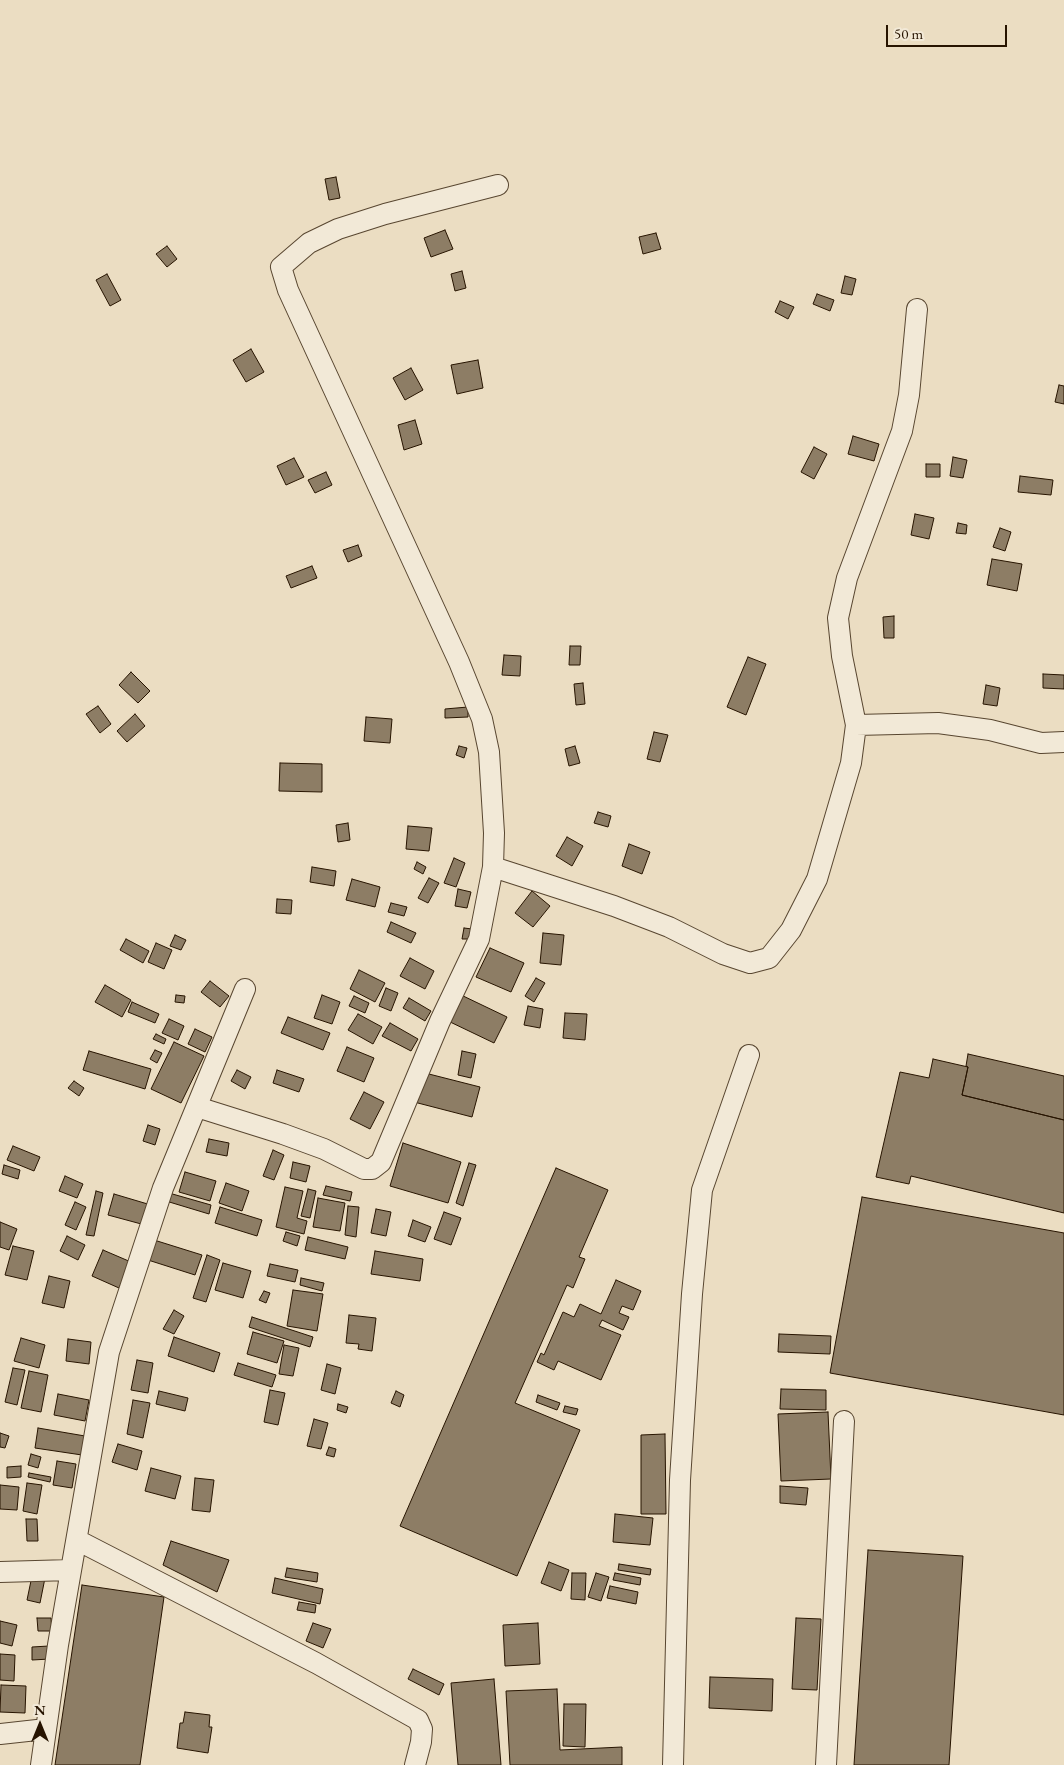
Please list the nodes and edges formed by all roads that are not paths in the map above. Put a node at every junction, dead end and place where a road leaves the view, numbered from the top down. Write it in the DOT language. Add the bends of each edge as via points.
graph roads {
  1 [pos="498,185"];
  2 [pos="917,309"];
  3 [pos="856,725"];
  4 [pos="1064,742"];
  5 [pos="493,867"];
  6 [pos="245,989"];
  7 [pos="749,1055"];
  8 [pos="197,1107"];
  9 [pos="844,1421"];
  10 [pos="77,1540"];
  11 [pos="71,1570"];
  12 [pos="0,1572"];
  13 [pos="46,1729"];
  14 [pos="0,1734"];
  15 [pos="41,1765"];
  16 [pos="416,1765"];
  17 [pos="672,1765"];
  18 [pos="826,1765"];
  1 -- 5 [label="street" via="338,229 309,242 282,267 288,290 459,662 482,719 489,752"];
  2 -- 3 [label="street" via="909,395 902,431 847,578 838,618"];
  3 -- 4 [label="street" via="938,723 990,730 1041,743"];
  3 -- 5 [label="street" via="851,763 817,879 791,930 769,958 750,963 614,906"];
  5 -- 8 [label="street" via="479,939 440,1021 381,1162 372,1169 364,1169 324,1149"];
  6 -- 8 [label="street"];
  7 -- 17 [label="street" via="702,1190 680,1480"];
  8 -- 10 [label="street" via="163,1188 109,1352"];
  9 -- 18 [label="street"];
  10 -- 11 [label="street"];
  10 -- 16 [label="street" via="316,1663 418,1720 422,1729"];
  11 -- 12 [label="street"];
  11 -- 13 [label="street"];
  13 -- 14 [label="street"];
  13 -- 15 [label="street"];
}
